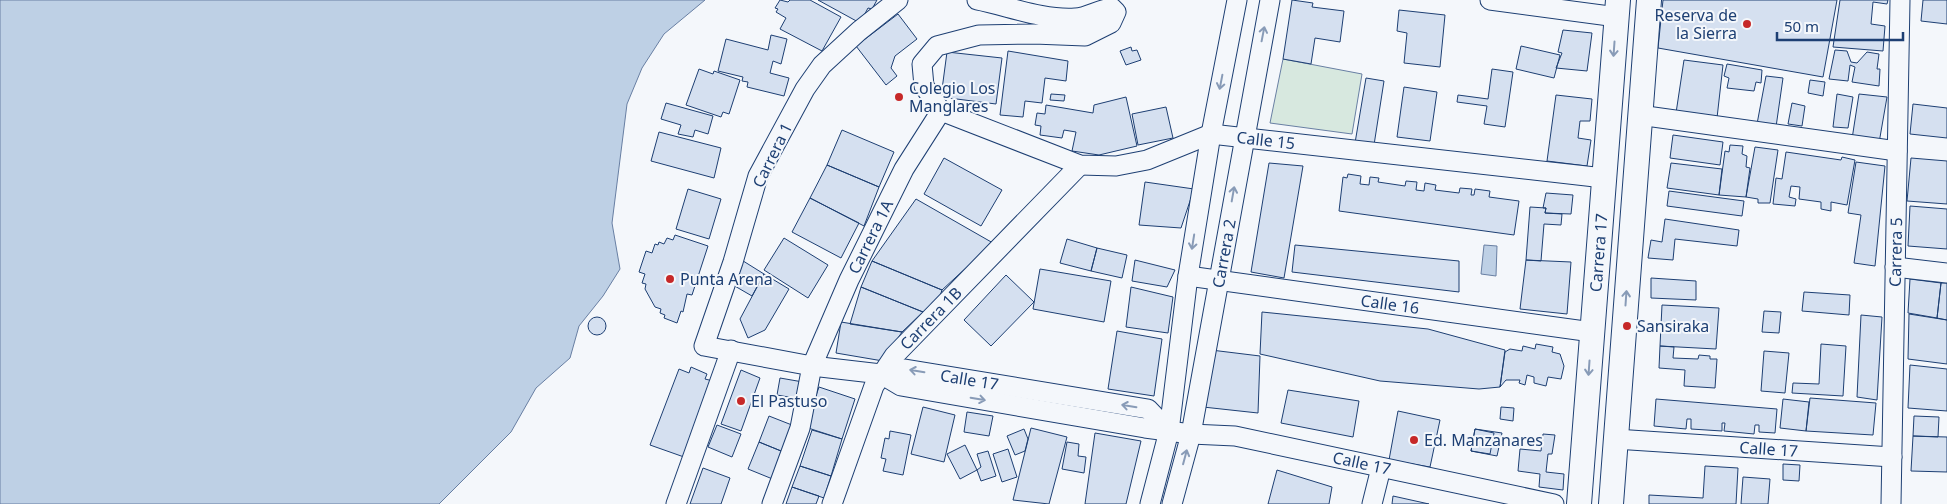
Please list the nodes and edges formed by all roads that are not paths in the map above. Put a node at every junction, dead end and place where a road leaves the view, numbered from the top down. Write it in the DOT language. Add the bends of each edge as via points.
graph roads {
  1 [pos="898,0"];
  2 [pos="976,0"];
  3 [pos="1237,0"];
  4 [pos="1270,0"];
  5 [pos="1490,0"];
  6 [pos="1648,0"];
  7 [pos="1900,0"];
  8 [pos="1617,8"];
  9 [pos="941,112"];
  10 [pos="1639,114"];
  11 [pos="1211,134"];
  12 [pos="1243,137"];
  13 [pos="1897,150"];
  14 [pos="1080,165"];
  15 [pos="1604,178"];
  16 [pos="1895,267"];
  17 [pos="1947,273"];
  18 [pos="1188,276"];
  19 [pos="1218,280"];
  20 [pos="1592,332"];
  21 [pos="704,346"];
  22 [pos="731,350"];
  23 [pos="812,366"];
  24 [pos="881,374"];
  25 [pos="1168,431"];
  26 [pos="1191,434"];
  27 [pos="1615,438"];
  28 [pos="1892,457"];
  29 [pos="1381,468"];
  30 [pos="676,504"];
  31 [pos="772,504"];
  32 [pos="832,504"];
  33 [pos="1150,504"];
  34 [pos="1172,504"];
  35 [pos="1372,504"];
  36 [pos="1554,504"];
  37 [pos="1579,504"];
  38 [pos="1611,504"];
  39 [pos="1891,504"];
  1 -- 21 [label="street, Carrera 1" via="859,30 828,60 805,89 758,176"];
  2 -- 9 [label="street" via="1060,18 1078,18 1112,8 1116,12 1111,23 1085,36 979,35 937,46 922,64 924,86"];
  3 -- 11 [label="street, Carrera 2, one-way"];
  12 -- 4 [label="street, Carrera 2, one-way"];
  5 -- 8 [label="street"];
  6 -- 10 [label="main road, Carrera 17"];
  7 -- 13 [label="street, Carrera 5"];
  8 -- 15 [label="main road, Carrera 17, one-way"];
  9 -- 14 [label="street, Calle 15"];
  9 -- 23 [label="street, Carrera 1A" via="904,169 848,280"];
  10 -- 13 [label="street"];
  27 -- 10 [label="main road, Carrera 17, one-way"];
  11 -- 12 [label="street, Calle 15"];
  11 -- 14 [label="street, Calle 15" via="1147,160 1116,166"];
  11 -- 18 [label="street, Carrera 2, one-way"];
  12 -- 15 [label="street, Calle 15"];
  19 -- 12 [label="street, Carrera 2, one-way"];
  13 -- 16 [label="street, Carrera 5"];
  14 -- 24 [label="street, Carrera 1B" via="894,356"];
  15 -- 20 [label="main road, Carrera 17"];
  16 -- 17 [label="street"];
  16 -- 28 [label="street, Carrera 5"];
  18 -- 19 [label="street, Calle 16"];
  18 -- 25 [label="street, Carrera 2"];
  19 -- 20 [label="street, Calle 16"];
  19 -- 26 [label="street, Carrera 2"];
  20 -- 37 [label="main road, Carrera 17, one-way"];
  21 -- 22 [label="street, Calle 17"];
  22 -- 23 [label="street, Calle 17"];
  22 -- 30 [label="street"];
  23 -- 24 [label="street, Calle 17"];
  23 -- 31 [label="street, Carrera 1A" via="800,428"];
  24 -- 25 [label="street, Calle 17" via="901,386 1046,401"];
  24 -- 32 [label="street, Carrera 1B"];
  25 -- 26 [label="street, Calle 17"];
  25 -- 33 [label="street, Carrera 2"];
  26 -- 29 [label="street, Calle 17" via="1235,436"];
  34 -- 26 [label="street, Carrera 2, one-way"];
  27 -- 28 [label="street, Calle 17"];
  27 -- 38 [label="main road, Carrera 17"];
  28 -- 39 [label="street, Carrera 5"];
  29 -- 35 [label="street"];
  29 -- 36 [label="street, Calle 17"];
}
